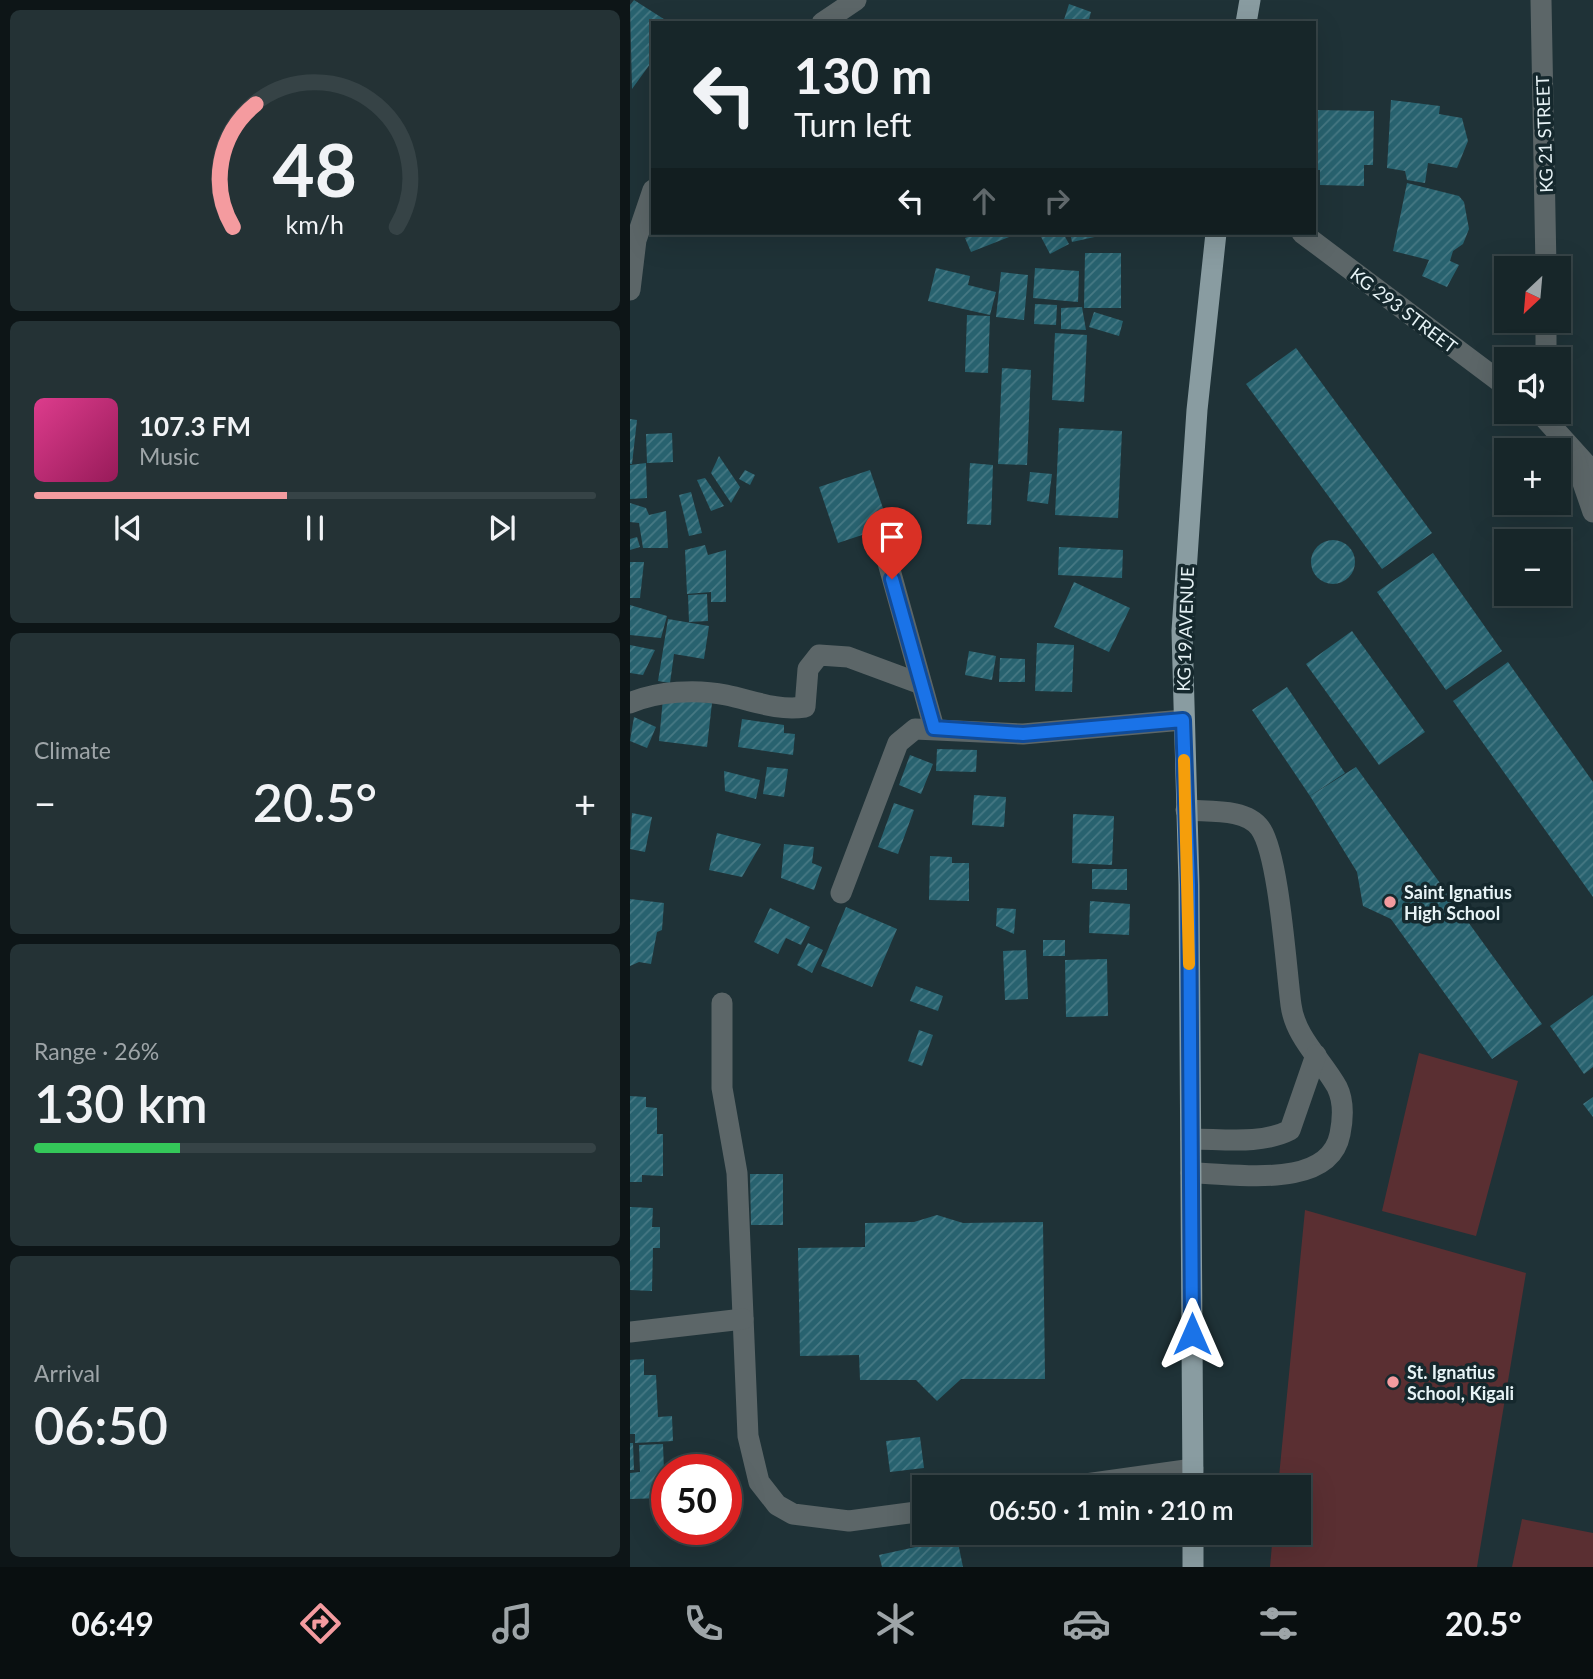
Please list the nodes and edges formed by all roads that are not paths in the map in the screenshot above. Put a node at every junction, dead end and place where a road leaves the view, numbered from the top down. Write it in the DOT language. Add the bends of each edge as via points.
graph roads {
  1 [pos="856,0"];
  2 [pos="1250,0"];
  3 [pos="1541,0"];
  4 [pos="825,21"];
  5 [pos="1246,21"];
  6 [pos="651,196"];
  7 [pos="1216,235"];
  8 [pos="1305,235"];
  9 [pos="1546,256"];
  10 [pos="630,290"];
  11 [pos="1494,377"];
  12 [pos="1553,424"];
  13 [pos="1564,438"];
  14 [pos="1571,447"];
  15 [pos="1593,472"];
  16 [pos="1593,512"];
  17 [pos="885,552"];
  18 [pos="921,684"];
  19 [pos="630,703"];
  20 [pos="1183,720"];
  21 [pos="934,728"];
  22 [pos="1186,810"];
  23 [pos="841,893"];
  24 [pos="722,1003"];
  25 [pos="1315,1055"];
  26 [pos="1191,1139"];
  27 [pos="1191,1173"];
  28 [pos="743,1319"];
  29 [pos="630,1332"];
  30 [pos="1193,1475"];
  31 [pos="912,1513"];
  32 [pos="1193,1545"];
  33 [pos="1193,1567"];
  1 -- 4 [label="street"];
  2 -- 5 [label="main road"];
  3 -- 9 [label="street, KG 21 STREET"];
  6 -- 10 [label="street" via="636,240"];
  7 -- 20 [label="main road, KG 19 AVENUE" via="1191,493 1182,631"];
  8 -- 11 [label="street, KG 293 STREET"];
  12 -- 13 [label="street"];
  14 -- 15 [label="street"];
  14 -- 16 [label="street"];
  17 -- 18 [label="street"];
  18 -- 19 [label="street" via="848,657 819,655 807,669 805,707 784,710 723,694 651,694"];
  18 -- 21 [label="street"];
  20 -- 21 [label="street" via="1023,734"];
  20 -- 22 [label="main road, KG 19 AVENUE"];
  21 -- 23 [label="street" via="915,729 898,743"];
  22 -- 25 [label="street" via="1248,816 1262,829 1279,899 1293,1020"];
  22 -- 26 [label="main road, KG 19 AVENUE"];
  24 -- 28 [label="street" via="722,1088 737,1173"];
  25 -- 26 [label="street" via="1290,1130 1254,1140"];
  25 -- 27 [label="street" via="1338,1090 1344,1117 1338,1147 1320,1165 1298,1174"];
  26 -- 27 [label="main road, KG 19 AVENUE"];
  27 -- 30 [label="main road, KG 19 AVENUE"];
  28 -- 29 [label="street"];
  28 -- 31 [label="street" via="748,1436 759,1482 777,1505 793,1514 849,1521"];
  32 -- 33 [label="main road"];
}
